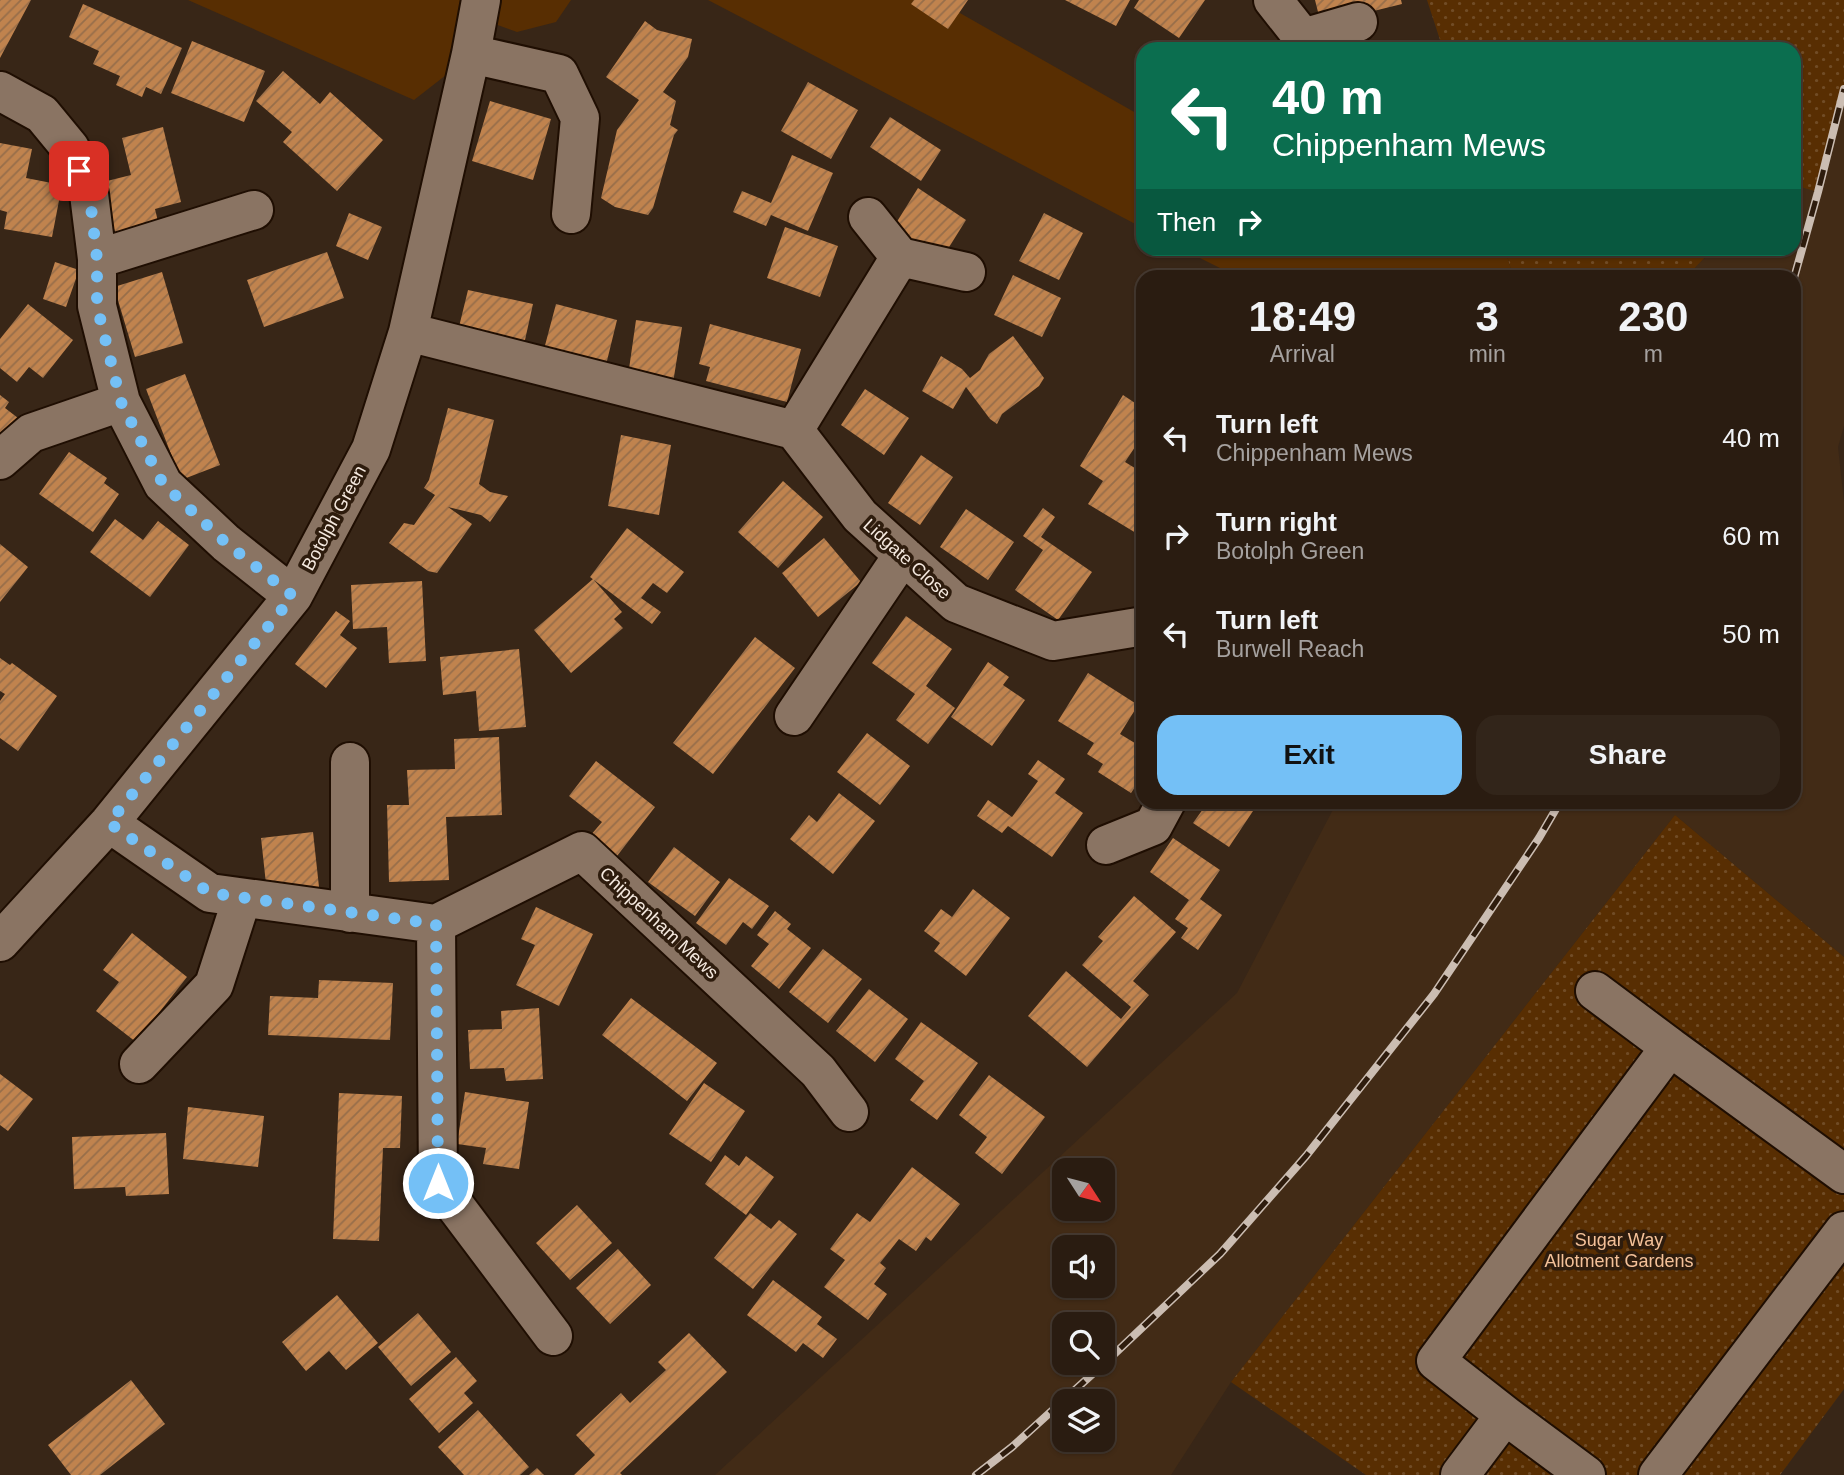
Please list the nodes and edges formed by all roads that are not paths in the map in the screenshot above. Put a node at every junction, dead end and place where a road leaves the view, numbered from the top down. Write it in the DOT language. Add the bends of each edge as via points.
graph roads {
  1 [pos="481,0"];
  2 [pos="1273,0"];
  3 [pos="1358,22"];
  4 [pos="471,54"];
  5 [pos="0,91"];
  6 [pos="254,210"];
  7 [pos="571,214"];
  8 [pos="868,217"];
  9 [pos="900,257"];
  10 [pos="97,259"];
  11 [pos="966,272"];
  12 [pos="408,332"];
  13 [pos="121,402"];
  14 [pos="794,430"];
  15 [pos="0,460"];
  16 [pos="903,555"];
  17 [pos="293,596"];
  18 [pos="1136,628"];
  19 [pos="794,716"];
  20 [pos="350,762"];
  21 [pos="1162,809"];
  22 [pos="109,823"];
  23 [pos="1106,845"];
  24 [pos="242,898"];
  25 [pos="350,913"];
  26 [pos="436,924"];
  27 [pos="0,942"];
  28 [pos="1595,991"];
  29 [pos="1670,1047"];
  30 [pos="139,1064"];
  31 [pos="849,1112"];
  32 [pos="1844,1174"];
  33 [pos="1844,1231"];
  34 [pos="554,1336"];
  35 [pos="1505,1415"];
  36 [pos="1460,1475"];
  37 [pos="1586,1475"];
  38 [pos="1658,1475"];
  1 -- 4 [label="street, Botolph Green"];
  2 -- 3 [label="street" via="1303,37"];
  4 -- 7 [label="street" via="559,74 580,118"];
  4 -- 12 [label="street, Botolph Green"];
  5 -- 10 [label="street" via="42,114 70,148 89,194"];
  6 -- 10 [label="street"];
  8 -- 9 [label="street"];
  9 -- 11 [label="street"];
  9 -- 14 [label="street"];
  10 -- 13 [label="street" via="97,306"];
  12 -- 14 [label="street"];
  12 -- 17 [label="street, Botolph Green" via="370,449"];
  13 -- 15 [label="street" via="31,433"];
  13 -- 17 [label="street" via="163,484 226,543"];
  14 -- 16 [label="street, Lidgate Close" via="860,516"];
  16 -- 18 [label="street, Lidgate Close" via="956,603 1053,641"];
  16 -- 19 [label="street"];
  17 -- 22 [label="street, Botolph Green"];
  20 -- 25 [label="street"];
  21 -- 23 [label="street" via="1153,827"];
  22 -- 24 [label="street" via="210,893"];
  22 -- 27 [label="street, Botolph Green"];
  24 -- 25 [label="street"];
  24 -- 30 [label="street" via="214,985"];
  25 -- 26 [label="street"];
  26 -- 31 [label="street, Chippenham Mews" via="582,851 818,1071"];
  26 -- 34 [label="street" via="438,1183"];
  28 -- 29 [label="street"];
  29 -- 32 [label="street"];
  29 -- 35 [label="street" via="1436,1361"];
  33 -- 38 [label="street"];
  35 -- 36 [label="street"];
  35 -- 37 [label="street"];
}
